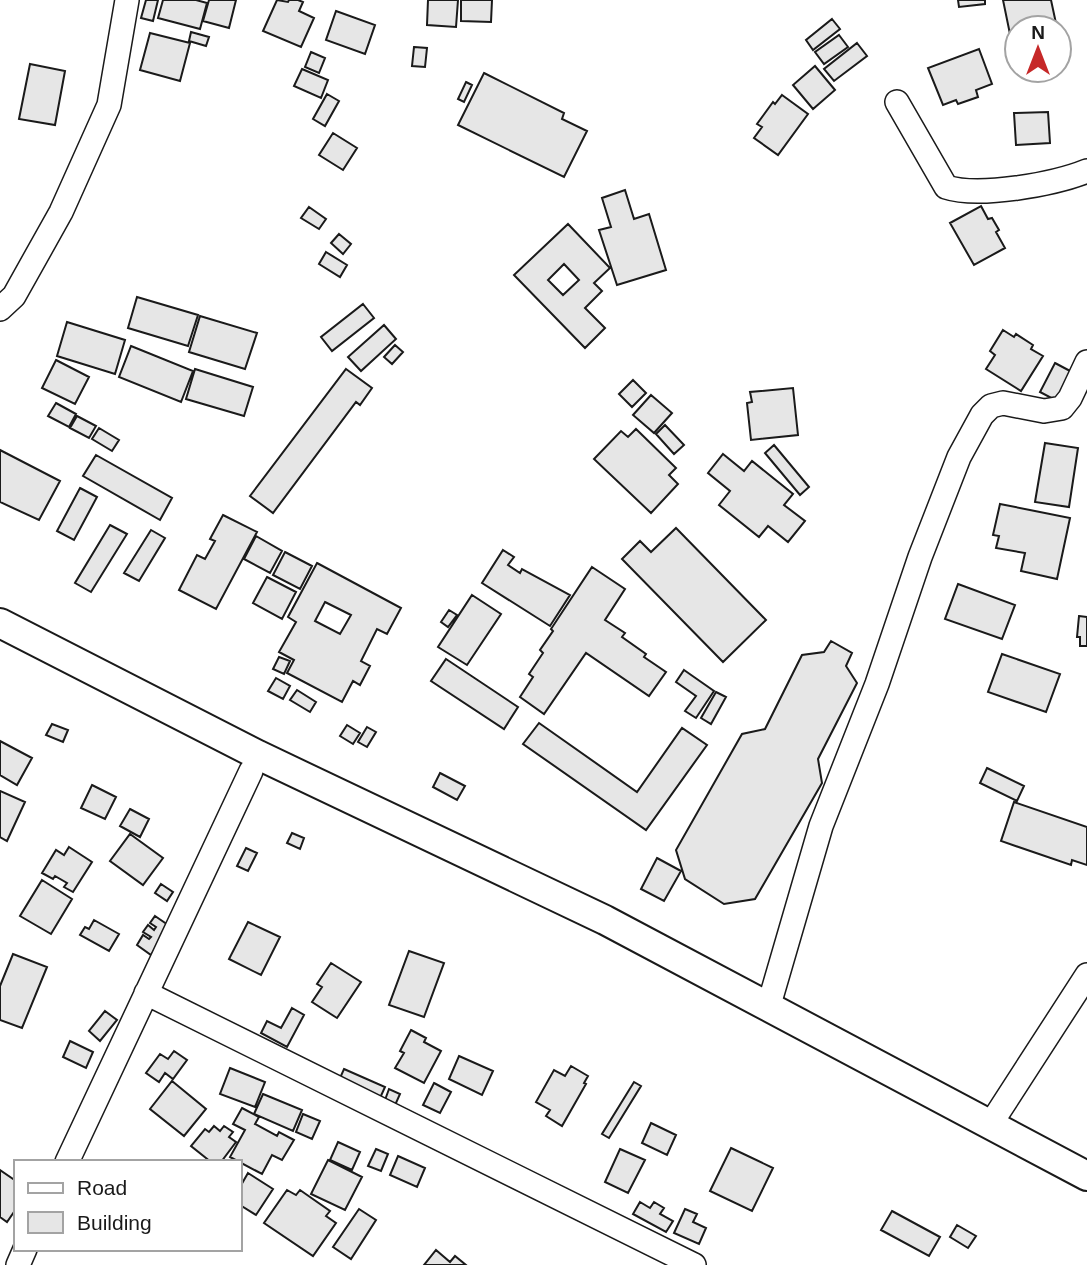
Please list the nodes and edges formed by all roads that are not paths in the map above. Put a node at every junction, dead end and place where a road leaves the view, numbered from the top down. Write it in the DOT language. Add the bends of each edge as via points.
graph roads {
  1 [pos="127,0"];
  2 [pos="897,102"];
  3 [pos="1087,172"];
  4 [pos="4,296"];
  5 [pos="1087,362"];
  6 [pos="0,623"];
  7 [pos="0,644"];
  8 [pos="251,771"];
  9 [pos="1087,975"];
  10 [pos="146,993"];
  11 [pos="768,1008"];
  12 [pos="990,1125"];
  13 [pos="67,1160"];
  14 [pos="1087,1176"];
  15 [pos="1087,1196"];
  16 [pos="694,1265"];
  1 -- 4 [label="street" via="109,105 61,212"];
  2 -- 3 [label="street" via="946,187 984,191"];
  5 -- 11 [label="street" via="1062,408 991,406 959,457 821,826"];
  6 -- 11 [label="main road" via="258,755 605,920"];
  7 -- 8 [label="main road"];
  8 -- 10 [label="street"];
  8 -- 15 [label="main road" via="597,935"];
  9 -- 12 [label="street"];
  10 -- 13 [label="street"];
  10 -- 16 [label="street"];
  11 -- 12 [label="main road"];
  12 -- 14 [label="main road"];
}
